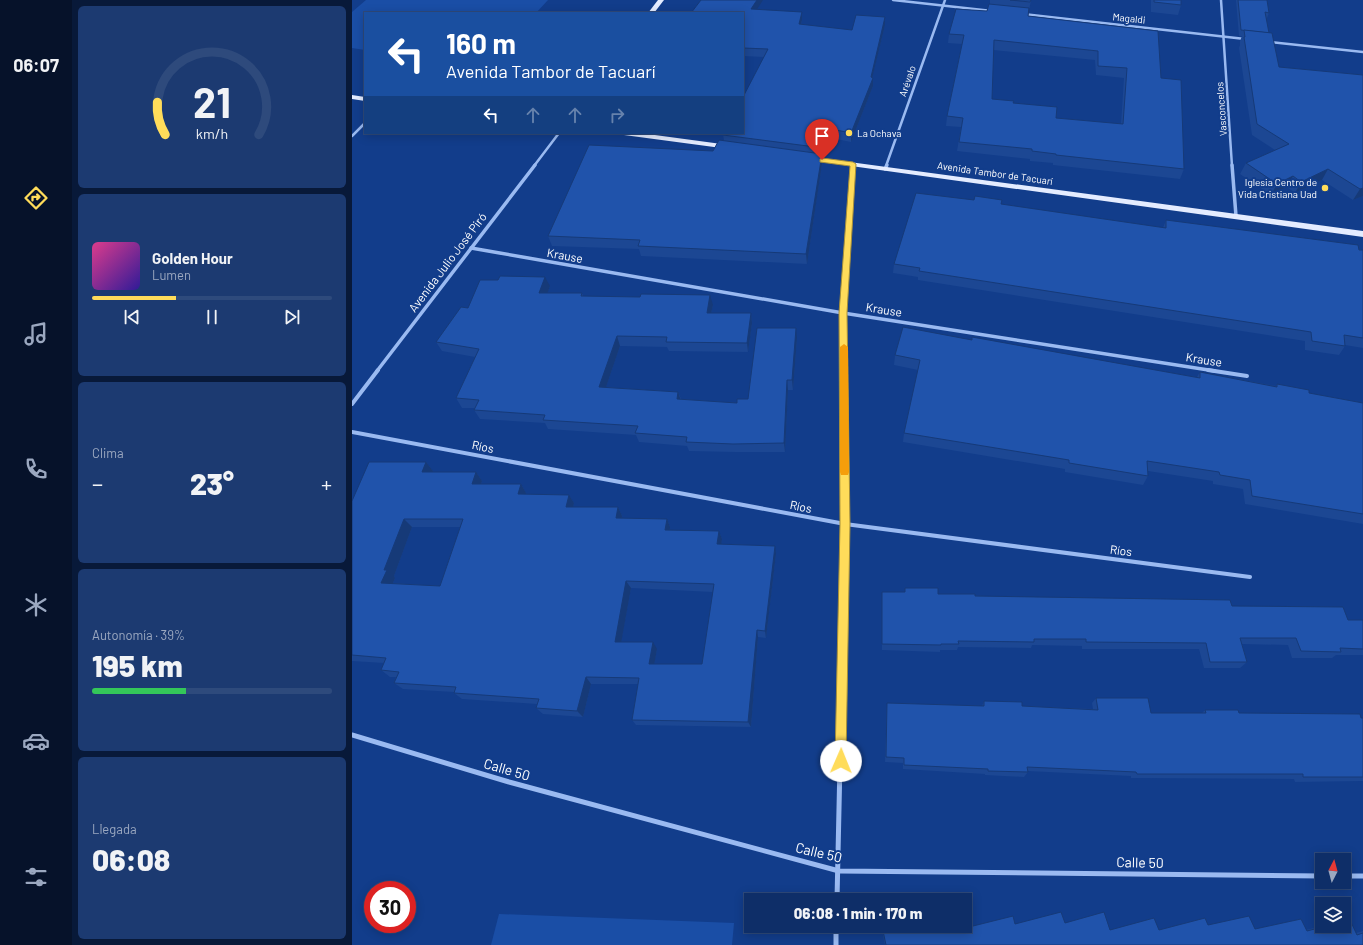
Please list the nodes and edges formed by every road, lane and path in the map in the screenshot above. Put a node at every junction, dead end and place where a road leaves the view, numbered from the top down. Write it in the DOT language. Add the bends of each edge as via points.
graph roads {
  1 [pos="661,0"];
  2 [pos="893,0"];
  3 [pos="945,0"];
  4 [pos="1221,0"];
  5 [pos="943,6"];
  6 [pos="652,12"];
  7 [pos="998,12"];
  8 [pos="1021,14"];
  9 [pos="1224,37"];
  10 [pos="1247,39"];
  11 [pos="1262,41"];
  12 [pos="1363,52"];
  13 [pos="352,97"];
  14 [pos="364,99"];
  15 [pos="364,124"];
  16 [pos="558,134"];
  17 [pos="631,134"];
  18 [pos="352,136"];
  19 [pos="734,148"];
  20 [pos="798,157"];
  21 [pos="853,164"];
  22 [pos="885,169"];
  23 [pos="1236,216"];
  24 [pos="1363,234"];
  25 [pos="471,248"];
  26 [pos="843,313"];
  27 [pos="1247,376"];
  28 [pos="352,404"];
  29 [pos="352,432"];
  30 [pos="845,524"];
  31 [pos="1250,577"];
  32 [pos="352,735"];
  33 [pos="838,871"];
  34 [pos="1315,876"];
  35 [pos="1351,876"];
  36 [pos="1363,876"];
  37 [pos="837,893"];
  38 [pos="836,933"];
  39 [pos="836,945"];
  1 -- 6 [label="main road"];
  2 -- 5 [label="street"];
  3 -- 5 [label="street, Arévalo"];
  4 -- 9 [label="street, Vasconcelos"];
  5 -- 7 [label="street"];
  5 -- 22 [label="street, Arévalo"];
  8 -- 9 [label="street, Magaldi"];
  9 -- 10 [label="street, Magaldi"];
  9 -- 23 [label="street, Vasconcelos"];
  11 -- 12 [label="street"];
  13 -- 14 [label="main road"];
  15 -- 18 [label="street"];
  16 -- 25 [label="street, Avenida Julio José Piró"];
  17 -- 19 [label="main road"];
  20 -- 21 [label="main road, Avenida Tambor de Tacuarí"];
  21 -- 22 [label="main road, Avenida Tambor de Tacuarí"];
  21 -- 26 [label="street"];
  22 -- 23 [label="main road, Avenida Tambor de Tacuarí"];
  23 -- 24 [label="main road, Avenida Tambor de Tacuarí"];
  25 -- 26 [label="street, Krause"];
  25 -- 28 [label="street, Avenida Julio José Piró"];
  26 -- 27 [label="street, Krause"];
  26 -- 30 [label="street"];
  29 -- 30 [label="street, Ríos"];
  30 -- 31 [label="street, Ríos"];
  30 -- 33 [label="street"];
  32 -- 33 [label="street, Calle 50" via="509,782"];
  33 -- 34 [label="street, Calle 50"];
  33 -- 37 [label="street"];
  35 -- 36 [label="street"];
  38 -- 39 [label="street"];
}
